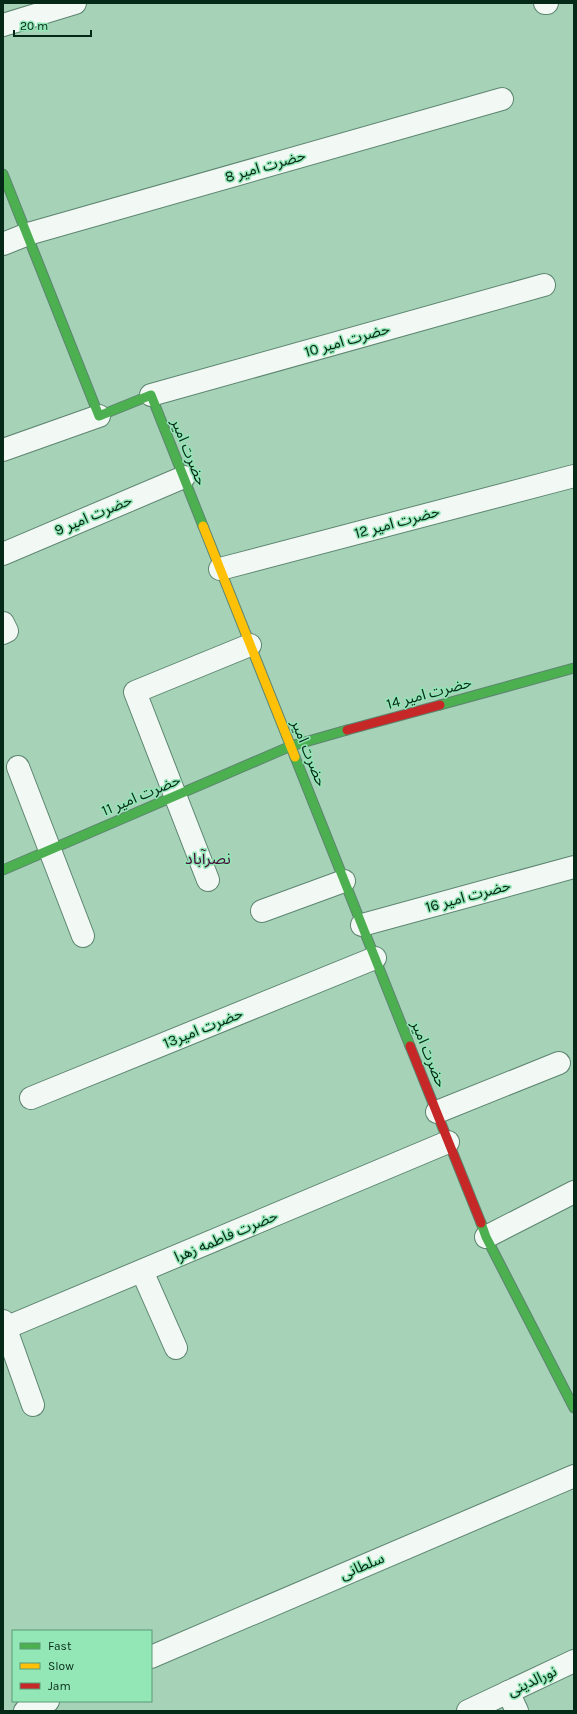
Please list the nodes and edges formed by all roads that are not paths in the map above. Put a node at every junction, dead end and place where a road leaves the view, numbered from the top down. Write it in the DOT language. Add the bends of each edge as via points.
graph roads {
  1 [pos="75,3"];
  2 [pos="3,25"];
  3 [pos="502,99"];
  4 [pos="3,174"];
  5 [pos="28,234"];
  6 [pos="3,244"];
  7 [pos="544,285"];
  8 [pos="151,395"];
  9 [pos="99,416"];
  10 [pos="3,450"];
  11 [pos="574,476"];
  12 [pos="184,477"];
  13 [pos="3,554"];
  14 [pos="220,569"];
  15 [pos="3,623"];
  16 [pos="3,633"];
  17 [pos="250,645"];
  18 [pos="574,668"];
  19 [pos="291,746"];
  20 [pos="18,767"];
  21 [pos="176,795"];
  22 [pos="50,849"];
  23 [pos="574,867"];
  24 [pos="3,870"];
  25 [pos="208,880"];
  26 [pos="344,881"];
  27 [pos="262,911"];
  28 [pos="362,925"];
  29 [pos="83,936"];
  30 [pos="375,958"];
  31 [pos="559,1063"];
  32 [pos="31,1098"];
  33 [pos="437,1112"];
  34 [pos="448,1142"];
  35 [pos="574,1192"];
  36 [pos="486,1237"];
  37 [pos="142,1271"];
  38 [pos="4,1326"];
  39 [pos="176,1348"];
  40 [pos="33,1405"];
  41 [pos="574,1408"];
  42 [pos="574,1476"];
  43 [pos="152,1657"];
  44 [pos="574,1661"];
  45 [pos="46,1702"];
  46 [pos="513,1702"];
  47 [pos="25,1711"];
  48 [pos="468,1711"];
  1 -- 2 [label="street"];
  3 -- 5 [label="street, حضرت امیر 8"];
  4 -- 5 [label="street"];
  5 -- 6 [label="street, حضرت امیر 8"];
  5 -- 9 [label="street"];
  7 -- 8 [label="street, حضرت امیر 10"];
  8 -- 9 [label="street"];
  8 -- 12 [label="street, حضرت امیر"];
  9 -- 10 [label="street"];
  11 -- 14 [label="street, حضرت امیر 12"];
  12 -- 13 [label="street, حضرت امیر 9"];
  12 -- 14 [label="street, حضرت امیر"];
  14 -- 17 [label="street, حضرت امیر"];
  15 -- 16 [label="street" via="6,631"];
  17 -- 19 [label="street, حضرت امیر"];
  17 -- 21 [label="street" via="135,692"];
  18 -- 19 [label="street, حضرت امیر 14"];
  19 -- 21 [label="street, حضرت امیر 11"];
  19 -- 26 [label="street, حضرت امیر"];
  20 -- 22 [label="street"];
  21 -- 22 [label="street, حضرت امیر 11"];
  21 -- 25 [label="street"];
  22 -- 24 [label="street, حضرت امیر 11"];
  22 -- 29 [label="street"];
  23 -- 28 [label="street, حضرت امیر 16"];
  26 -- 27 [label="street"];
  26 -- 28 [label="street, حضرت امیر"];
  28 -- 30 [label="street, حضرت امیر"];
  30 -- 32 [label="street, حضرت امیر13"];
  30 -- 33 [label="street, حضرت امیر"];
  31 -- 33 [label="street"];
  33 -- 34 [label="street, حضرت امیر"];
  34 -- 36 [label="street, حضرت امیر"];
  34 -- 37 [label="street, حضرت فاطمه زهرا"];
  35 -- 36 [label="street"];
  36 -- 41 [label="street, حضرت امیر"];
  37 -- 38 [label="street, حضرت فاطمه زهرا"];
  37 -- 39 [label="street"];
  38 -- 40 [label="street"];
  42 -- 43 [label="street, سلطانی"];
  44 -- 46 [label="street, نورالدینی"];
  45 -- 47 [label="street"];
  46 -- 48 [label="street, نورالدینی"];
}
